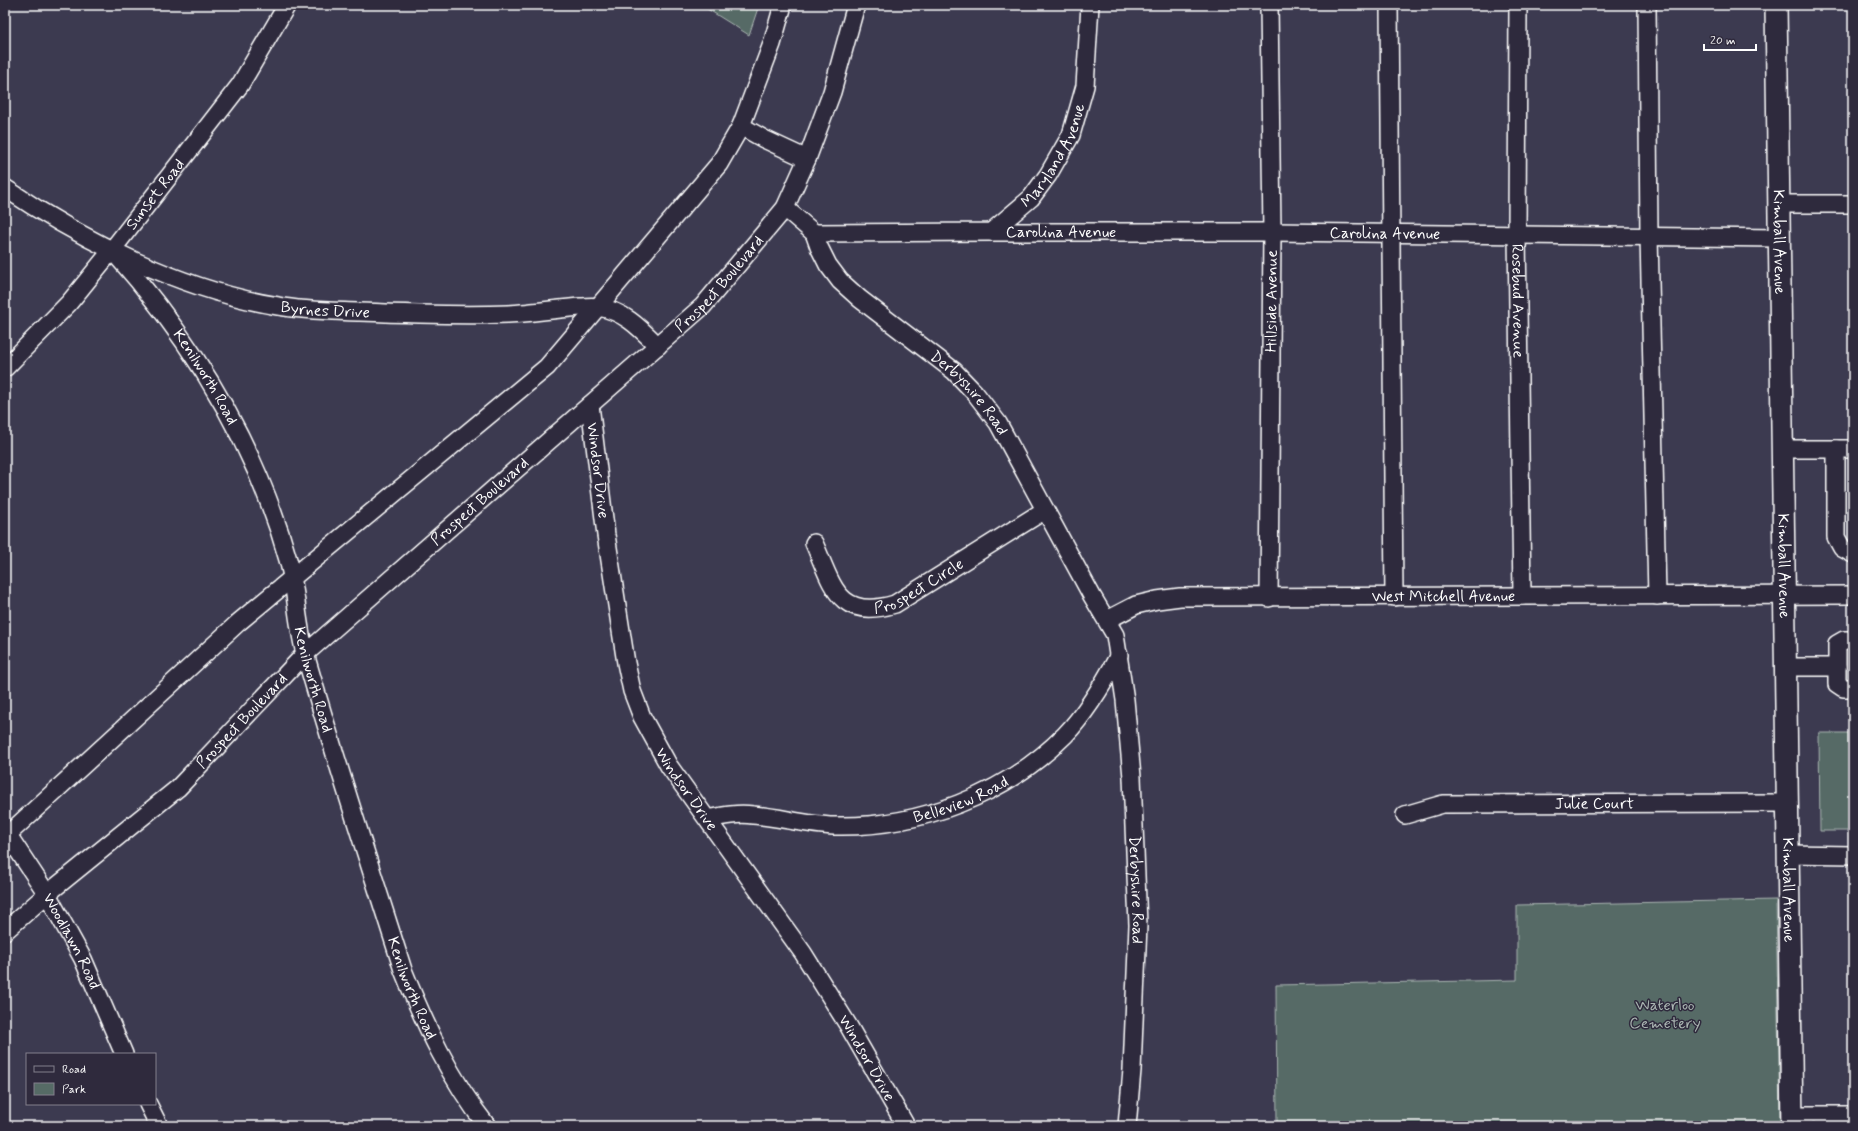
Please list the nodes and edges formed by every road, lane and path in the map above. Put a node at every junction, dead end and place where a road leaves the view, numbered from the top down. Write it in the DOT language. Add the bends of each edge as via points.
graph roads {
  1 [pos="286,5"];
  2 [pos="783,5"];
  3 [pos="856,5"];
  4 [pos="1090,5"];
  5 [pos="1269,5"];
  6 [pos="1389,5"];
  7 [pos="1518,5"];
  8 [pos="1647,5"];
  9 [pos="1776,5"];
  10 [pos="741,126"];
  11 [pos="807,159"];
  12 [pos="5,188"];
  13 [pos="1778,204"];
  14 [pos="1853,204"];
  15 [pos="785,208"];
  16 [pos="992,232"];
  17 [pos="1272,232"];
  18 [pos="814,233"];
  19 [pos="1390,234"];
  20 [pos="1517,235"];
  21 [pos="1649,236"];
  22 [pos="1779,238"];
  23 [pos="112,250"];
  24 [pos="598,307"];
  25 [pos="658,346"];
  26 [pos="5,368"];
  27 [pos="590,405"];
  28 [pos="1783,449"];
  29 [pos="1836,449"];
  30 [pos="1853,449"];
  31 [pos="1045,510"];
  32 [pos="814,543"];
  33 [pos="1853,554"];
  34 [pos="292,578"];
  35 [pos="1786,595"];
  36 [pos="1853,595"];
  37 [pos="1522,596"];
  38 [pos="1657,596"];
  39 [pos="1394,597"];
  40 [pos="1268,598"];
  41 [pos="1107,620"];
  42 [pos="1853,640"];
  43 [pos="305,654"];
  44 [pos="1119,655"];
  45 [pos="1786,667"];
  46 [pos="1837,667"];
  47 [pos="1853,688"];
  48 [pos="1786,803"];
  49 [pos="1405,815"];
  50 [pos="708,819"];
  51 [pos="6,836"];
  52 [pos="1787,854"];
  53 [pos="1853,854"];
  54 [pos="47,894"];
  55 [pos="5,931"];
  56 [pos="124,1053"];
  57 [pos="149,1105"];
  58 [pos="1853,1115"];
  59 [pos="1792,1120"];
  60 [pos="160,1126"];
  61 [pos="487,1126"];
  62 [pos="906,1126"];
  63 [pos="1127,1126"];
  1 -- 23 [label="street, Sunset Road" via="240,85"];
  2 -- 10 [label="street" via="772,44"];
  3 -- 11 [label="street, Prospect Boulevard" via="832,92"];
  4 -- 16 [label="street, Maryland Avenue" via="1085,86 1071,135 1048,176 1031,198"];
  5 -- 17 [label="street, Hillside Avenue"];
  6 -- 19 [label="street"];
  7 -- 20 [label="street, Rosebud Avenue"];
  8 -- 21 [label="street"];
  9 -- 13 [label="main road, Kimball Avenue"];
  10 -- 11 [label="street"];
  10 -- 24 [label="street" via="719,164"];
  11 -- 15 [label="street, Prospect Boulevard"];
  12 -- 23 [label="street, Byrnes Drive" via="60,223"];
  13 -- 14 [label="street"];
  13 -- 22 [label="main road, Kimball Avenue"];
  15 -- 18 [label="street, Derbyshire Road"];
  15 -- 25 [label="street, Prospect Boulevard" via="703,306"];
  16 -- 17 [label="street, Carolina Avenue"];
  16 -- 18 [label="street"];
  17 -- 19 [label="street, Carolina Avenue"];
  17 -- 40 [label="street, Hillside Avenue"];
  18 -- 31 [label="street, Derbyshire Road" via="828,265 840,281 948,366 974,392 998,424"];
  19 -- 20 [label="street, Carolina Avenue"];
  19 -- 39 [label="street"];
  20 -- 21 [label="street, Carolina Avenue"];
  20 -- 37 [label="street, Rosebud Avenue"];
  21 -- 22 [label="street, Carolina Avenue"];
  21 -- 38 [label="street"];
  22 -- 28 [label="main road, Kimball Avenue"];
  23 -- 24 [label="street, Byrnes Drive" via="210,291 280,307 467,316"];
  23 -- 26 [label="street, Sunset Road" via="69,303"];
  23 -- 34 [label="street, Kenilworth Road" via="145,286 174,325 226,407 267,496"];
  24 -- 25 [label="street, Byrnes Drive" via="629,318"];
  24 -- 34 [label="street" via="547,367"];
  25 -- 27 [label="street, Prospect Boulevard"];
  27 -- 43 [label="street, Prospect Boulevard"];
  27 -- 50 [label="street, Windsor Drive" via="608,542 632,691 654,742"];
  28 -- 29 [label="street"];
  28 -- 35 [label="main road, Kimball Avenue"];
  29 -- 30 [label="street"];
  29 -- 33 [label="street" via="1836,537 1842,548"];
  31 -- 32 [label="street, Prospect Circle" via="895,604 879,609 862,609 847,603 836,591"];
  31 -- 41 [label="street, Derbyshire Road"];
  34 -- 43 [label="street, Kenilworth Road"];
  34 -- 51 [label="street" via="239,622"];
  35 -- 36 [label="street, West Mitchell Avenue"];
  35 -- 38 [label="street, West Mitchell Avenue"];
  35 -- 45 [label="main road, Kimball Avenue"];
  37 -- 38 [label="street, West Mitchell Avenue"];
  37 -- 39 [label="street, West Mitchell Avenue"];
  39 -- 40 [label="street, West Mitchell Avenue"];
  40 -- 41 [label="street, West Mitchell Avenue" via="1180,597 1157,600 1136,605"];
  41 -- 44 [label="street" via="1115,635"];
  42 -- 46 [label="street" via="1844,640 1837,644"];
  43 -- 54 [label="street, Prospect Boulevard" via="178,788"];
  43 -- 61 [label="street, Kenilworth Road" via="403,970 438,1049 459,1086"];
  44 -- 50 [label="street, Belleview Road" via="1094,698 1066,734 1043,756 991,789 956,805 896,822 865,825 803,823 752,814 732,814"];
  44 -- 63 [label="street, Derbyshire Road" via="1132,777 1138,925"];
  45 -- 46 [label="street"];
  45 -- 48 [label="main road, Kimball Avenue"];
  46 -- 47 [label="street" via="1837,684 1843,688"];
  48 -- 49 [label="street, Julie Court" via="1443,804"];
  48 -- 52 [label="main road, Kimball Avenue"];
  50 -- 62 [label="street, Windsor Drive" via="803,953"];
  51 -- 54 [label="street, Woodlawn Road"];
  52 -- 53 [label="street"];
  52 -- 59 [label="main road, Kimball Avenue"];
  54 -- 55 [label="street, Prospect Boulevard"];
  54 -- 56 [label="street, Woodlawn Road" via="83,959"];
  57 -- 60 [label="street"];
  58 -- 59 [label="street"];
}
